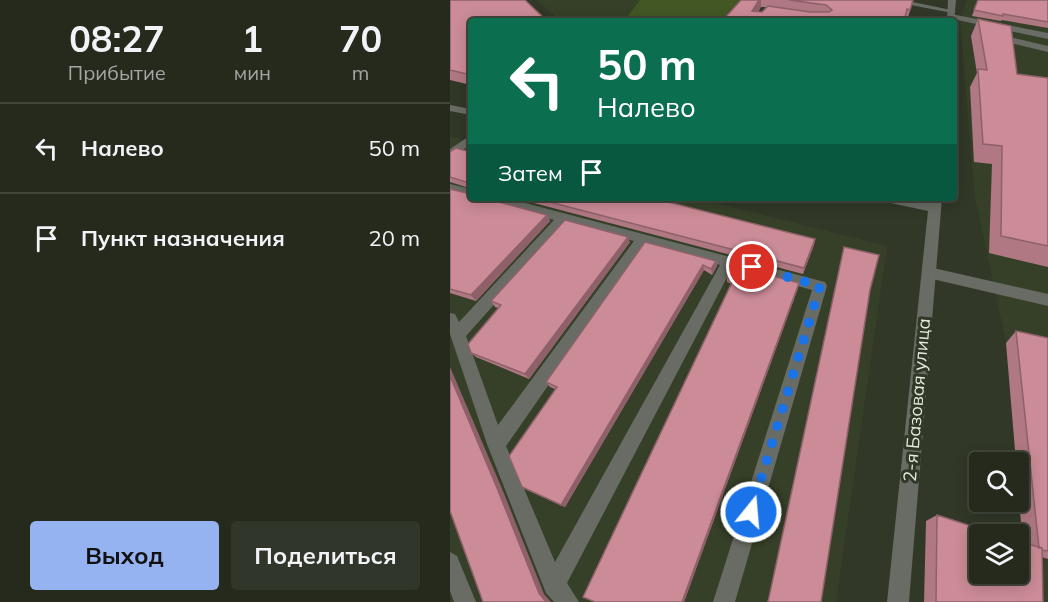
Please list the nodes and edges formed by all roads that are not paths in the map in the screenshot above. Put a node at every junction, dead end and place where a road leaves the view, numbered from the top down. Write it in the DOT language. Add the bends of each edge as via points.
graph roads {
  1 [pos="889,0"];
  2 [pos="952,0"];
  3 [pos="951,16"];
  4 [pos="957,27"];
  5 [pos="975,31"];
  6 [pos="985,34"];
  7 [pos="1048,36"];
  8 [pos="1048,49"];
  9 [pos="450,108"];
  10 [pos="468,111"];
  11 [pos="468,140"];
  12 [pos="450,155"];
  13 [pos="450,188"];
  14 [pos="468,192"];
  15 [pos="500,201"];
  16 [pos="916,201"];
  17 [pos="936,203"];
  18 [pos="564,218"];
  19 [pos="643,239"];
  20 [pos="729,261"];
  21 [pos="929,273"];
  22 [pos="1048,300"];
  23 [pos="454,326"];
  24 [pos="496,444"];
  25 [pos="450,563"];
  26 [pos="554,585"];
  27 [pos="465,602"];
  28 [pos="568,602"];
  29 [pos="724,602"];
  30 [pos="898,602"];
  1 -- 3 [label="street"];
  2 -- 3 [label="street"];
  3 -- 7 [label="street"];
  4 -- 5 [label="street"];
  6 -- 8 [label="street"];
  9 -- 10 [label="street"];
  11 -- 12 [label="street"];
  13 -- 14 [label="street"];
  15 -- 18 [label="street"];
  16 -- 17 [label="street"];
  17 -- 21 [label="street, 2-я Базовая улица"];
  18 -- 19 [label="street"];
  18 -- 23 [label="street"];
  19 -- 20 [label="street"];
  19 -- 24 [label="street"];
  20 -- 26 [label="street"];
  20 -- 29 [label="street" via="820,286"];
  21 -- 22 [label="street"];
  21 -- 30 [label="street, 2-я Базовая улица"];
  23 -- 24 [label="street"];
  24 -- 26 [label="street"];
  25 -- 27 [label="street"];
  26 -- 28 [label="street"];
}
